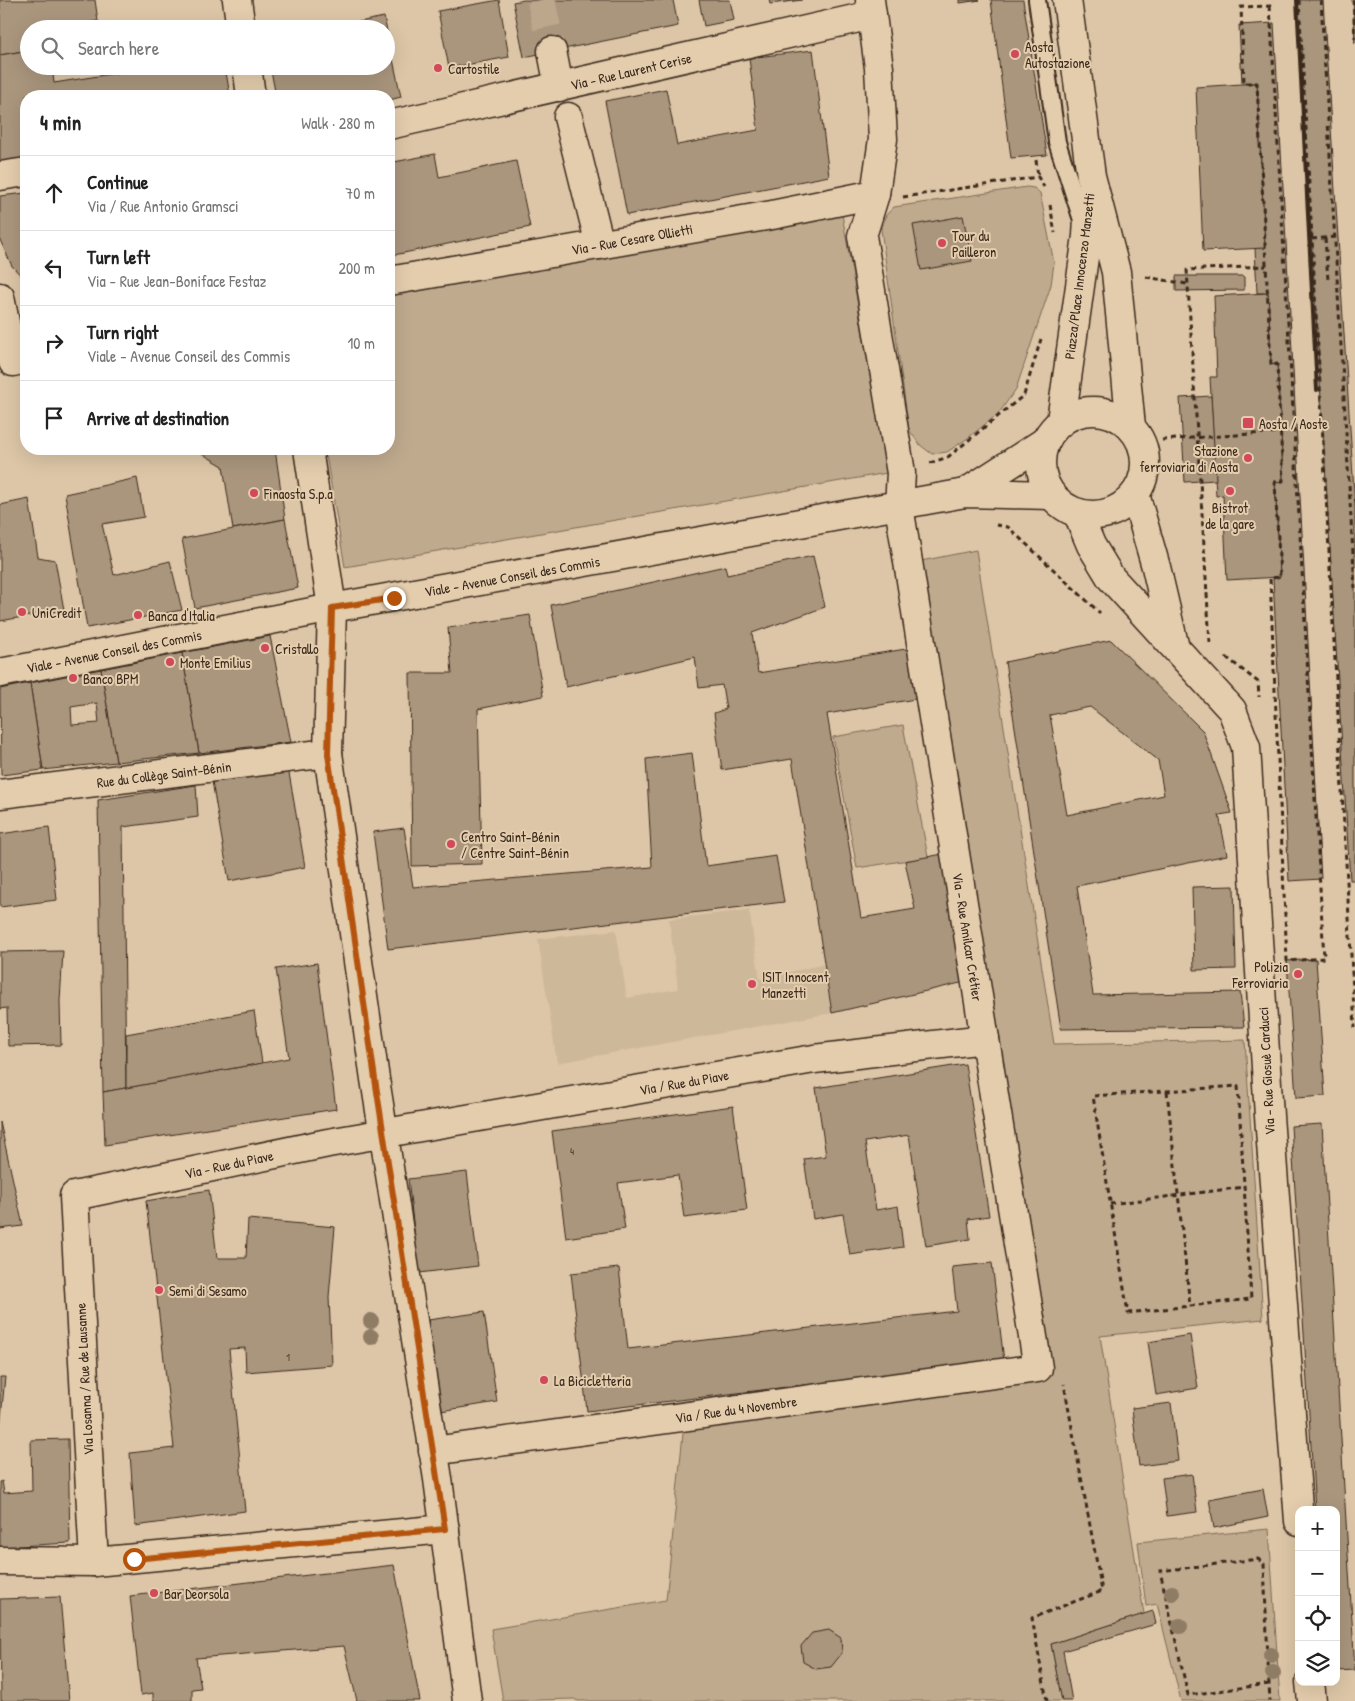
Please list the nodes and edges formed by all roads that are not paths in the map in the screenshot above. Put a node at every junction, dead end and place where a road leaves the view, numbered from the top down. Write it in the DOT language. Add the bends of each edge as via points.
graph roads {
  1 [pos="237,0"];
  2 [pos="1037,0"];
  3 [pos="1067,0"];
  4 [pos="871,7"];
  5 [pos="240,20"];
  6 [pos="552,51"];
  7 [pos="248,75"];
  8 [pos="559,87"];
  9 [pos="251,90"];
  10 [pos="568,117"];
  11 [pos="395,124"];
  12 [pos="20,173"];
  13 [pos="0,176"];
  14 [pos="1091,176"];
  15 [pos="875,194"];
  16 [pos="1087,236"];
  17 [pos="600,245"];
  18 [pos="395,280"];
  19 [pos="0,298"];
  20 [pos="13,362"];
  21 [pos="1131,427"];
  22 [pos="1052,431"];
  23 [pos="309,455"];
  24 [pos="965,493"];
  25 [pos="1135,494"];
  26 [pos="1051,495"];
  27 [pos="899,506"];
  28 [pos="1078,514"];
  29 [pos="332,608"];
  30 [pos="1175,645"];
  31 [pos="0,674"];
  32 [pos="328,754"];
  33 [pos="0,794"];
  34 [pos="985,1039"];
  35 [pos="384,1135"];
  36 [pos="74,1196"];
  37 [pos="1050,1372"];
  38 [pos="433,1451"];
  39 [pos="1298,1506"];
  40 [pos="445,1529"];
  41 [pos="0,1561"];
  42 [pos="94,1562"];
  43 [pos="1310,1686"];
  44 [pos="468,1701"];
  45 [pos="1312,1701"];
  1 -- 5 [label="street"];
  2 -- 16 [label="lane" via="1057,142"];
  3 -- 14 [label="street"];
  4 -- 8 [label="street, Via - Rue Laurent Cerise"];
  4 -- 15 [label="street, Via - Rue Amilcar Crétier" via="883,139"];
  6 -- 8 [label="street"];
  7 -- 9 [label="street"];
  8 -- 11 [label="street, Via - Rue Laurent Cerise"];
  10 -- 17 [label="street"];
  12 -- 13 [label="street"];
  14 -- 16 [label="street, Piazza/Place Innocenzo Manzetti"];
  14 -- 21 [label="street, Piazza/Place Innocenzo Manzetti" via="1116,272"];
  15 -- 17 [label="street, Via - Rue Cesare Ollietti"];
  15 -- 27 [label="street, Via - Rue Amilcar Crétier" via="862,236 900,473"];
  16 -- 22 [label="street, Piazza/Place Innocenzo Manzetti"];
  17 -- 18 [label="street, Via - Rue Cesare Ollietti"];
  19 -- 20 [label="street"];
  21 -- 22 [label="street, Piazza/Place Innocenzo Manzetti" via="1108,412 1093,410 1078,412"];
  21 -- 25 [label="street, Piazza/Place Innocenzo Manzetti" via="1145,456 1145,469"];
  22 -- 24 [label="street, Piazza/Place Innocenzo Manzetti"];
  22 -- 26 [label="street, Piazza/Place Innocenzo Manzetti" via="1040,470"];
  23 -- 29 [label="street"];
  24 -- 26 [label="street"];
  24 -- 27 [label="street, Viale - Avenue Conseil des Commis"];
  25 -- 28 [label="street, Piazza/Place Innocenzo Manzetti" via="1112,512 1090,516"];
  25 -- 30 [label="street"];
  26 -- 28 [label="street, Piazza/Place Innocenzo Manzetti" via="1059,504"];
  27 -- 29 [label="street, Viale - Avenue Conseil des Commis"];
  27 -- 34 [label="street, Via - Rue Amilcar Crétier"];
  28 -- 30 [label="street, Via - Rue Giosuè Carducci" via="1091,545 1111,578"];
  29 -- 31 [label="street, Viale - Avenue Conseil des Commis"];
  29 -- 32 [label="street"];
  30 -- 39 [label="street, Via - Rue Giosuè Carducci" via="1232,710 1246,747"];
  32 -- 33 [label="street, Rue du Collège Saint-Bénin"];
  32 -- 35 [label="street"];
  34 -- 35 [label="street, Via / Rue du Piave" via="814,1059"];
  34 -- 37 [label="street, Via - Rue Amilcar Crétier"];
  35 -- 36 [label="street, Via - Rue du Piave" via="328,1143"];
  35 -- 38 [label="street"];
  36 -- 42 [label="street, Via Losanna / Rue de Lausanne"];
  37 -- 38 [label="street, Via / Rue du 4 Novembre"];
  38 -- 40 [label="street"];
  40 -- 42 [label="street"];
  40 -- 44 [label="street"];
  41 -- 42 [label="street"];
  43 -- 45 [label="street"];
}
